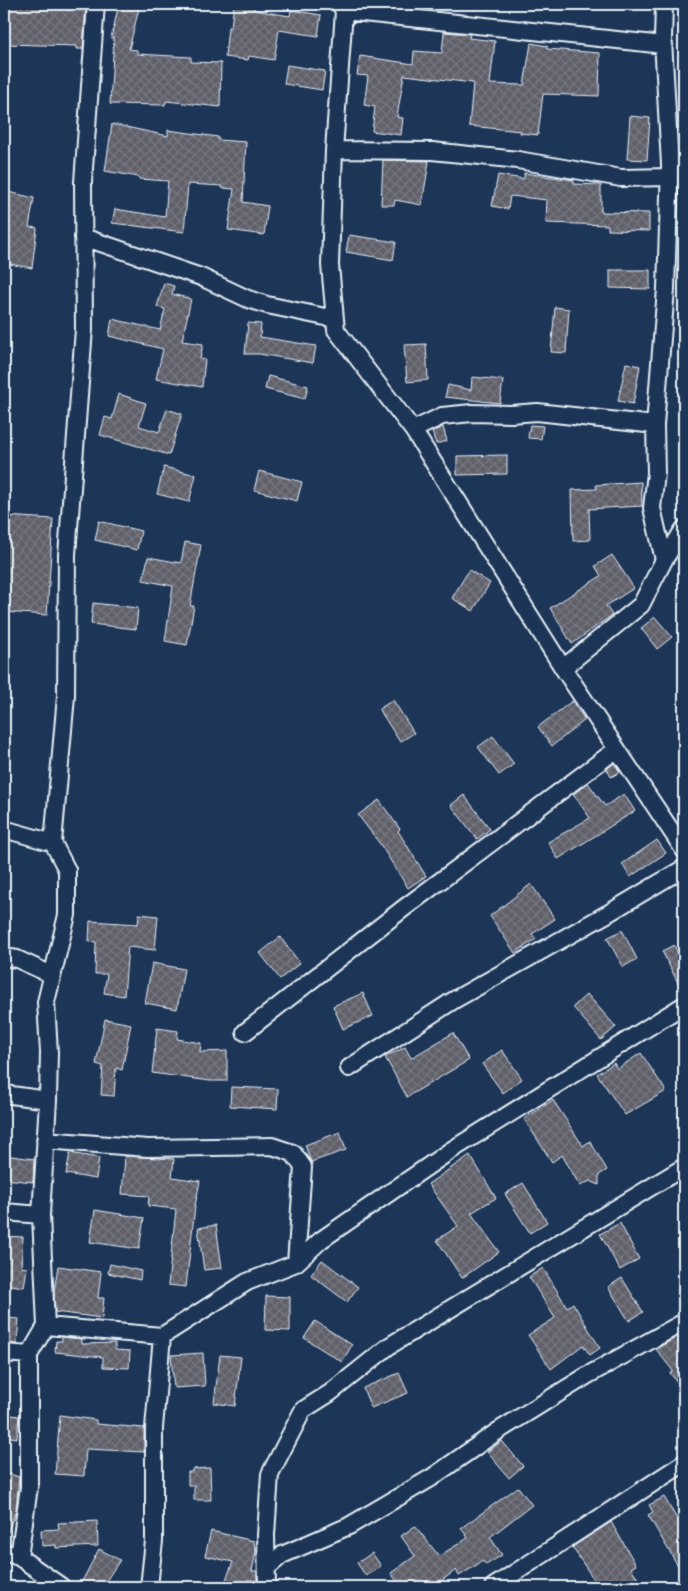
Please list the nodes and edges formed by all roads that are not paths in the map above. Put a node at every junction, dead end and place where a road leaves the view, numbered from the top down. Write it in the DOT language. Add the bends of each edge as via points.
graph roads {
  1 [pos="96,4"];
  2 [pos="664,4"];
  3 [pos="342,7"];
  4 [pos="664,45"];
  5 [pos="334,150"];
  6 [pos="674,169"];
  7 [pos="84,237"];
  8 [pos="335,319"];
  9 [pos="655,426"];
  10 [pos="412,430"];
  11 [pos="684,529"];
  12 [pos="664,560"];
  13 [pos="563,668"];
  14 [pos="617,750"];
  15 [pos="4,829"];
  16 [pos="53,843"];
  17 [pos="684,850"];
  18 [pos="684,868"];
  19 [pos="4,957"];
  20 [pos="52,975"];
  21 [pos="684,1005"];
  22 [pos="245,1032"];
  23 [pos="349,1068"];
  24 [pos="4,1094"];
  25 [pos="48,1100"];
  26 [pos="45,1140"];
  27 [pos="684,1167"];
  28 [pos="4,1212"];
  29 [pos="41,1215"];
  30 [pos="296,1263"];
  31 [pos="684,1322"];
  32 [pos="46,1326"];
  33 [pos="162,1336"];
  34 [pos="4,1352"];
  35 [pos="29,1355"];
  36 [pos="684,1463"];
  37 [pos="12,1555"];
  38 [pos="268,1567"];
  39 [pos="62,1587"];
  40 [pos="149,1587"];
  41 [pos="267,1587"];
  42 [pos="493,1587"];
  1 -- 7 [label="street" via="83,182"];
  2 -- 4 [label="street"];
  3 -- 4 [label="street"];
  3 -- 5 [label="street"];
  4 -- 6 [label="street"];
  5 -- 6 [label="street" via="432,150 518,160 622,178"];
  5 -- 8 [label="street" via="330,264"];
  6 -- 9 [label="street"];
  7 -- 8 [label="street" via="201,277 266,305"];
  7 -- 16 [label="street" via="84,329 67,555 66,696"];
  8 -- 10 [label="street" via="336,330"];
  9 -- 10 [label="street" via="537,412 472,413 442,416"];
  9 -- 12 [label="street" via="656,473 652,508"];
  10 -- 13 [label="street"];
  11 -- 12 [label="street"];
  12 -- 13 [label="street" via="641,605"];
  13 -- 14 [label="street"];
  14 -- 17 [label="street"];
  14 -- 22 [label="street" via="404,908"];
  15 -- 16 [label="street"];
  16 -- 20 [label="street" via="67,870 67,915"];
  18 -- 23 [label="street" via="454,1000"];
  19 -- 20 [label="street" via="17,959"];
  20 -- 25 [label="street" via="46,1002"];
  21 -- 30 [label="street" via="450,1151 321,1240"];
  24 -- 25 [label="street"];
  25 -- 26 [label="street"];
  26 -- 29 [label="street"];
  26 -- 30 [label="street" via="148,1148 272,1146 293,1154 303,1167"];
  27 -- 38 [label="street" via="389,1346 303,1410 270,1474 266,1534"];
  28 -- 29 [label="street"];
  29 -- 32 [label="street"];
  30 -- 33 [label="street" via="247,1282"];
  31 -- 38 [label="street" via="588,1375 498,1431 431,1478 357,1521 282,1555"];
  32 -- 33 [label="street"];
  32 -- 35 [label="street"];
  33 -- 40 [label="street" via="154,1428 154,1541"];
  34 -- 35 [label="street"];
  35 -- 37 [label="street" via="29,1487"];
  36 -- 42 [label="street"];
  37 -- 39 [label="street"];
  38 -- 41 [label="street"];
}
